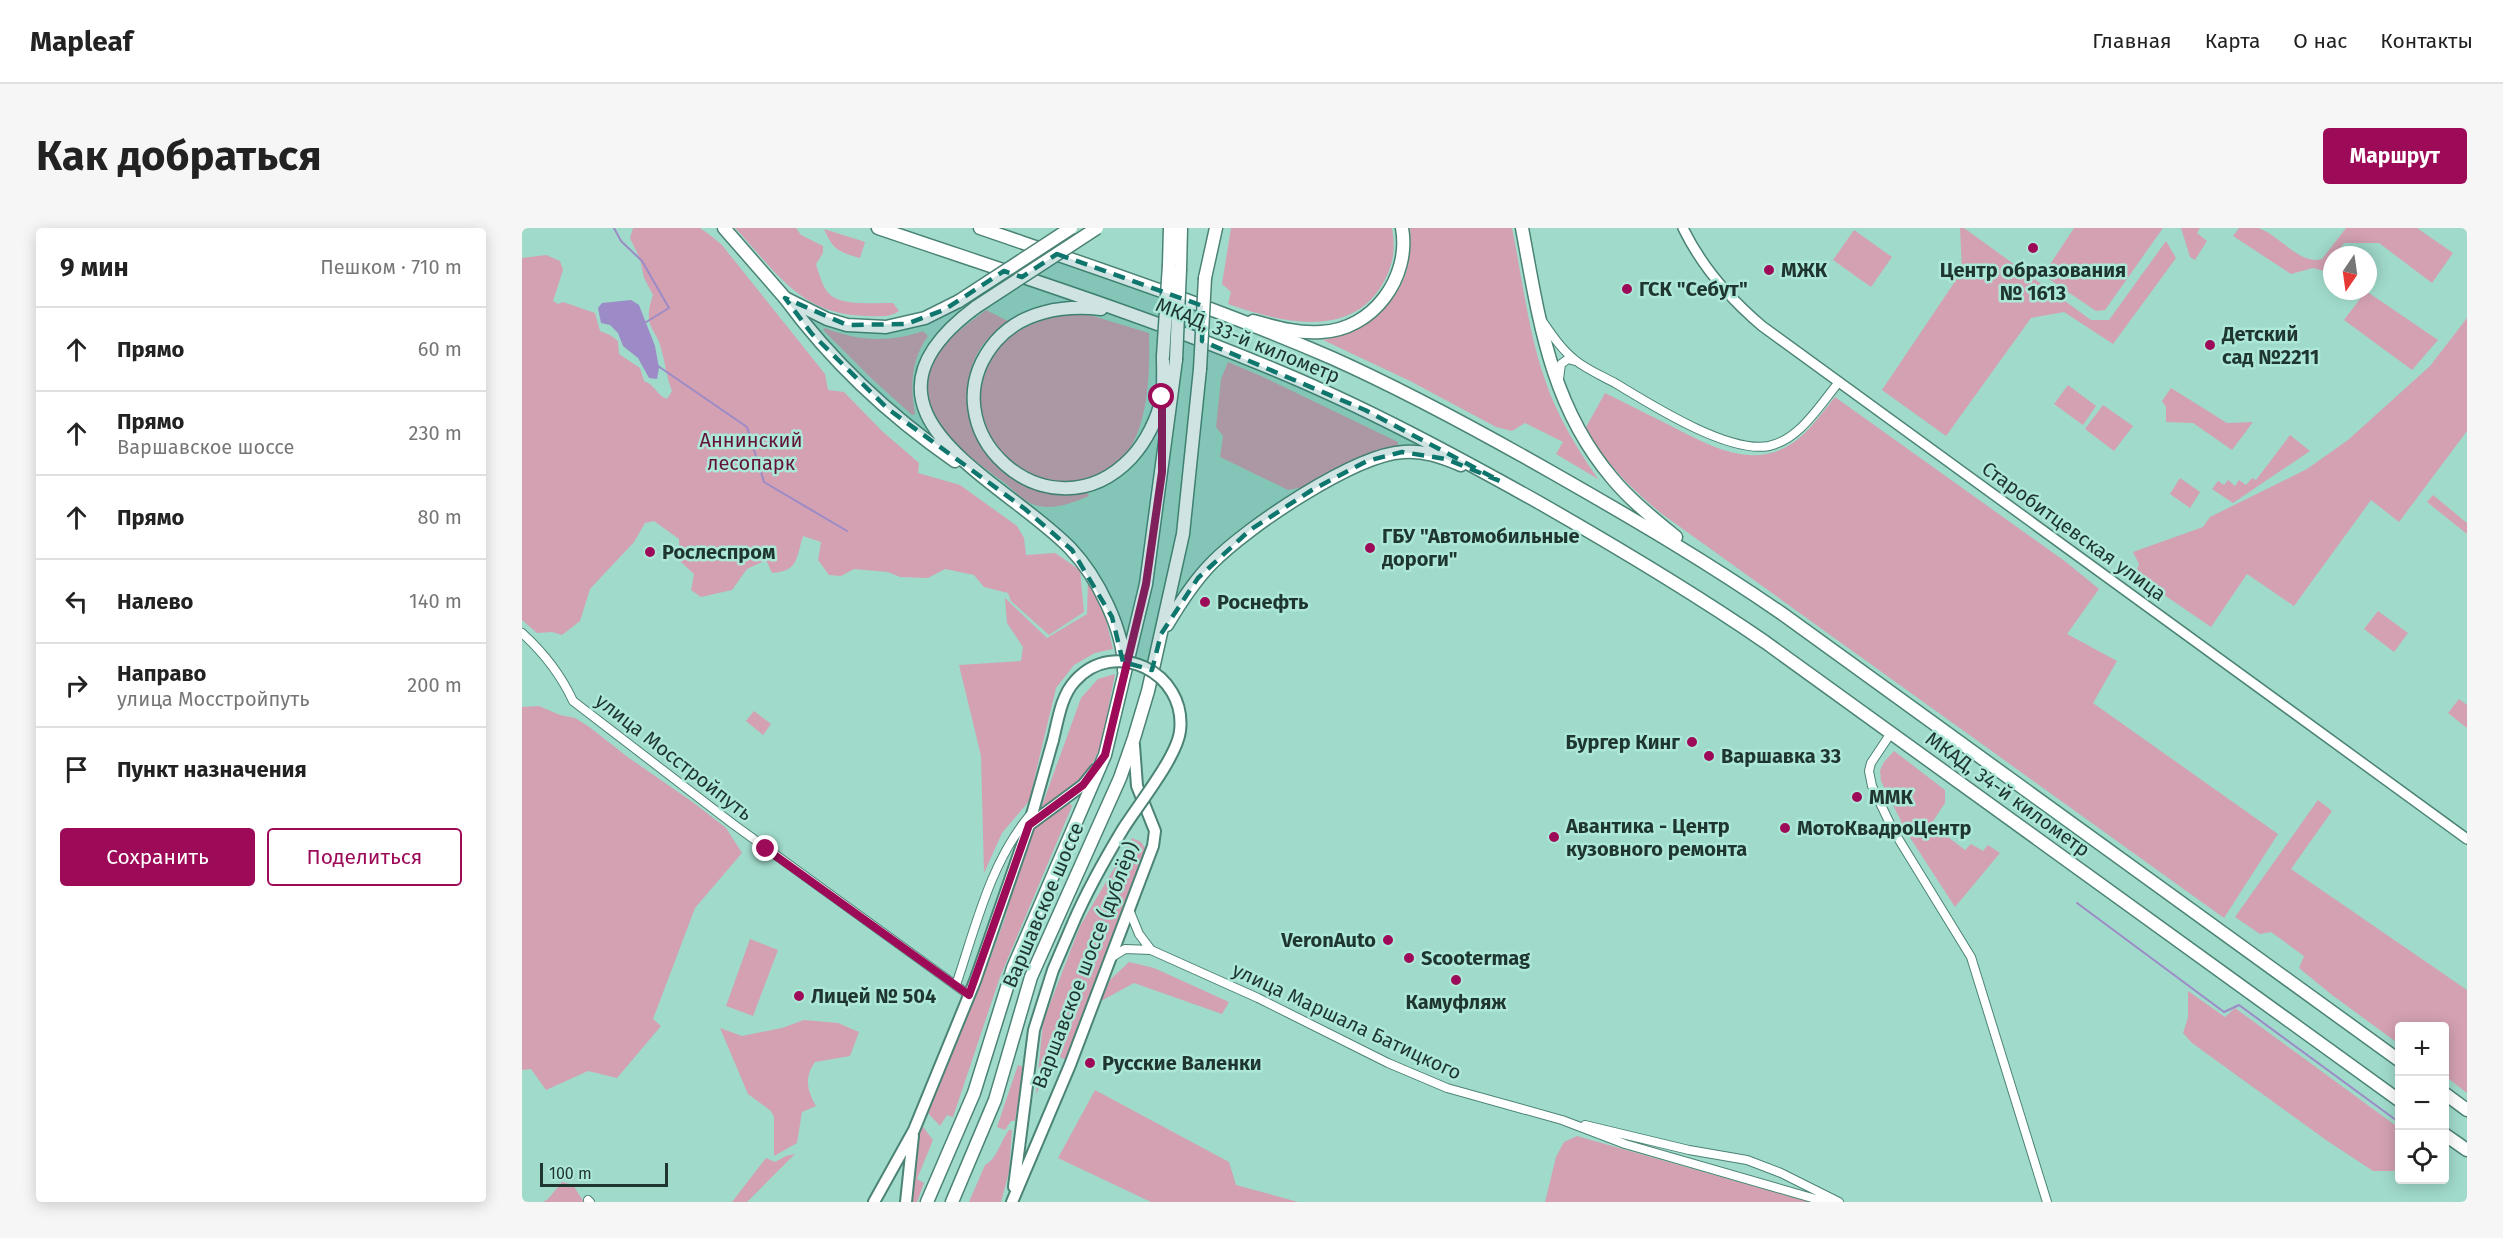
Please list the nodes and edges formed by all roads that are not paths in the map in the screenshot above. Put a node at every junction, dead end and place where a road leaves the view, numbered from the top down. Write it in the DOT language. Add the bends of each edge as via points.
graph roads {
  1 [pos="724,228"];
  2 [pos="878,228"];
  3 [pos="980,228"];
  4 [pos="1071,228"];
  5 [pos="1097,228"];
  6 [pos="1170,228"];
  7 [pos="1181,228"];
  8 [pos="1208,228"];
  9 [pos="1216,228"];
  10 [pos="1402,228"];
  11 [pos="1522,228"];
  12 [pos="1683,228"];
  13 [pos="1174,267"];
  14 [pos="1205,278"];
  15 [pos="785,298"];
  16 [pos="1198,304"];
  17 [pos="1538,315"];
  18 [pos="1146,320"];
  19 [pos="1575,361"];
  20 [pos="1839,382"];
  21 [pos="1559,391"];
  22 [pos="1162,397"];
  23 [pos="1162,472"];
  24 [pos="1500,480"];
  25 [pos="987,482"];
  26 [pos="1602,500"];
  27 [pos="1585,529"];
  28 [pos="1739,584"];
  29 [pos="522,633"];
  30 [pos="1161,634"];
  31 [pos="1123,687"];
  32 [pos="1891,733"];
  33 [pos="1134,738"];
  34 [pos="1105,755"];
  35 [pos="1032,811"];
  36 [pos="1029,825"];
  37 [pos="2467,839"];
  38 [pos="1130,912"];
  39 [pos="1151,950"];
  40 [pos="1112,957"];
  41 [pos="956,985"];
  42 [pos="969,995"];
  43 [pos="2395,1057"];
  44 [pos="2449,1096"];
  45 [pos="2395,1097"];
  46 [pos="2467,1110"];
  47 [pos="1566,1121"];
  48 [pos="914,1130"];
  49 [pos="2449,1137"];
  50 [pos="2467,1150"];
  51 [pos="874,1202"];
  52 [pos="906,1202"];
  53 [pos="927,1202"];
  54 [pos="952,1202"];
  55 [pos="1012,1202"];
  56 [pos="1826,1202"];
  57 [pos="1839,1202"];
  58 [pos="2047,1202"];
  1 -- 15 [label="main road"];
  2 -- 18 [label="main road, МКАД, 33-й километр"];
  3 -- 16 [label="main road, МКАД, 33-й километр"];
  4 -- 15 [label="main road, bridge" via="959,301 906,324 867,328 847,325"];
  5 -- 25 [label="main road, bridge" via="976,307 938,340 924,366 923,399 939,436"];
  6 -- 13 [label="main road"];
  7 -- 13 [label="main road, Варшавское шоссе"];
  8 -- 14 [label="main road, Варшавское шоссе"];
  9 -- 14 [label="main road"];
  10 -- 16 [label="main road" via="1402,260 1391,289 1369,314 1340,329 1289,330"];
  11 -- 17 [label="main road"];
  12 -- 20 [label="street, Старобитцевская улица" via="1710,274 1744,310"];
  13 -- 22 [label="main road, bridge"];
  13 -- 23 [label="main road, Варшавское шоссе, bridge" via="1176,360"];
  14 -- 30 [label="main road, Варшавское шоссе, bridge" via="1183,534"];
  15 -- 25 [label="main road" via="812,334 888,409"];
  16 -- 26 [label="main road, МКАД, 33-й километр" via="1380,380"];
  17 -- 19 [label="street"];
  17 -- 21 [label="main road"];
  18 -- 22 [label="main road" via="1074,307 1051,310 1012,327 985,356 976,376 976,415 982,434 1007,466 1045,487 1066,489 1107,478 1123,466 1147,436"];
  18 -- 24 [label="main road, МКАД, 33-й километр" via="1321,390"];
  19 -- 20 [label="street" via="1681,420 1719,438 1753,447 1781,442 1792,435"];
  19 -- 21 [label="street" via="1568,359 1561,364"];
  20 -- 37 [label="street, Старобитцевская улица"];
  21 -- 28 [label="main road" via="1579,431 1611,478 1674,536"];
  22 -- 23 [label="main road"];
  23 -- 31 [label="main road, Варшавское шоссе" via="1146,584"];
  24 -- 27 [label="main road, МКАД, 33-й километр"];
  24 -- 30 [label="main road" via="1416,452 1367,461 1250,530 1198,578"];
  25 -- 31 [label="main road" via="1054,532 1088,571 1112,617 1124,664"];
  26 -- 28 [label="main road, МКАД, 34-й километр"];
  27 -- 32 [label="main road, МКАД, 34-й километр" via="1713,606"];
  28 -- 43 [label="main road, МКАД, 34-й километр"];
  29 -- 41 [label="street, улица Мосстройпуть" via="538,648 573,701 733,824"];
  30 -- 33 [label="main road, Варшавское шоссе"];
  31 -- 34 [label="main road, Варшавское шоссе"];
  32 -- 45 [label="main road, МКАД, 34-й километр"];
  32 -- 58 [label="street" via="1870,763 1872,786 1893,830 1971,957"];
  33 -- 38 [label="main road, Варшавское шоссе (дублёр)" via="1137,786 1155,831"];
  33 -- 54 [label="main road, Варшавское шоссе" via="1031,977 995,1100"];
  34 -- 36 [label="main road" via="1083,785"];
  34 -- 53 [label="main road, Варшавское шоссе" via="1013,968 974,1093"];
  35 -- 36 [label="main road"];
  35 -- 41 [label="street" via="998,864"];
  35 -- 55 [label="main road, bridge" via="1061,710 1076,680 1092,668 1110,662 1126,662 1158,673 1175,697 1180,715 1177,743 1104,860 1053,970 1034,1030"];
  36 -- 42 [label="main road"];
  38 -- 39 [label="street"];
  38 -- 40 [label="main road, Варшавское шоссе (дублёр)"];
  39 -- 40 [label="street, улица Маршала Батицкого" via="1125,949"];
  39 -- 47 [label="street, улица Маршала Батицкого" via="1430,1082"];
  40 -- 55 [label="main road, Варшавское шоссе (дублёр)"];
  41 -- 42 [label="street, улица Мосстройпуть"];
  42 -- 48 [label="main road"];
  44 -- 46 [label="main road"];
  47 -- 56 [label="street, улица Маршала Батицкого" via="1625,1144"];
  47 -- 57 [label="street, улица Маршала Батицкого" via="1748,1160"];
  48 -- 51 [label="main road"];
  48 -- 52 [label="main road"];
  49 -- 50 [label="main road"];
}
